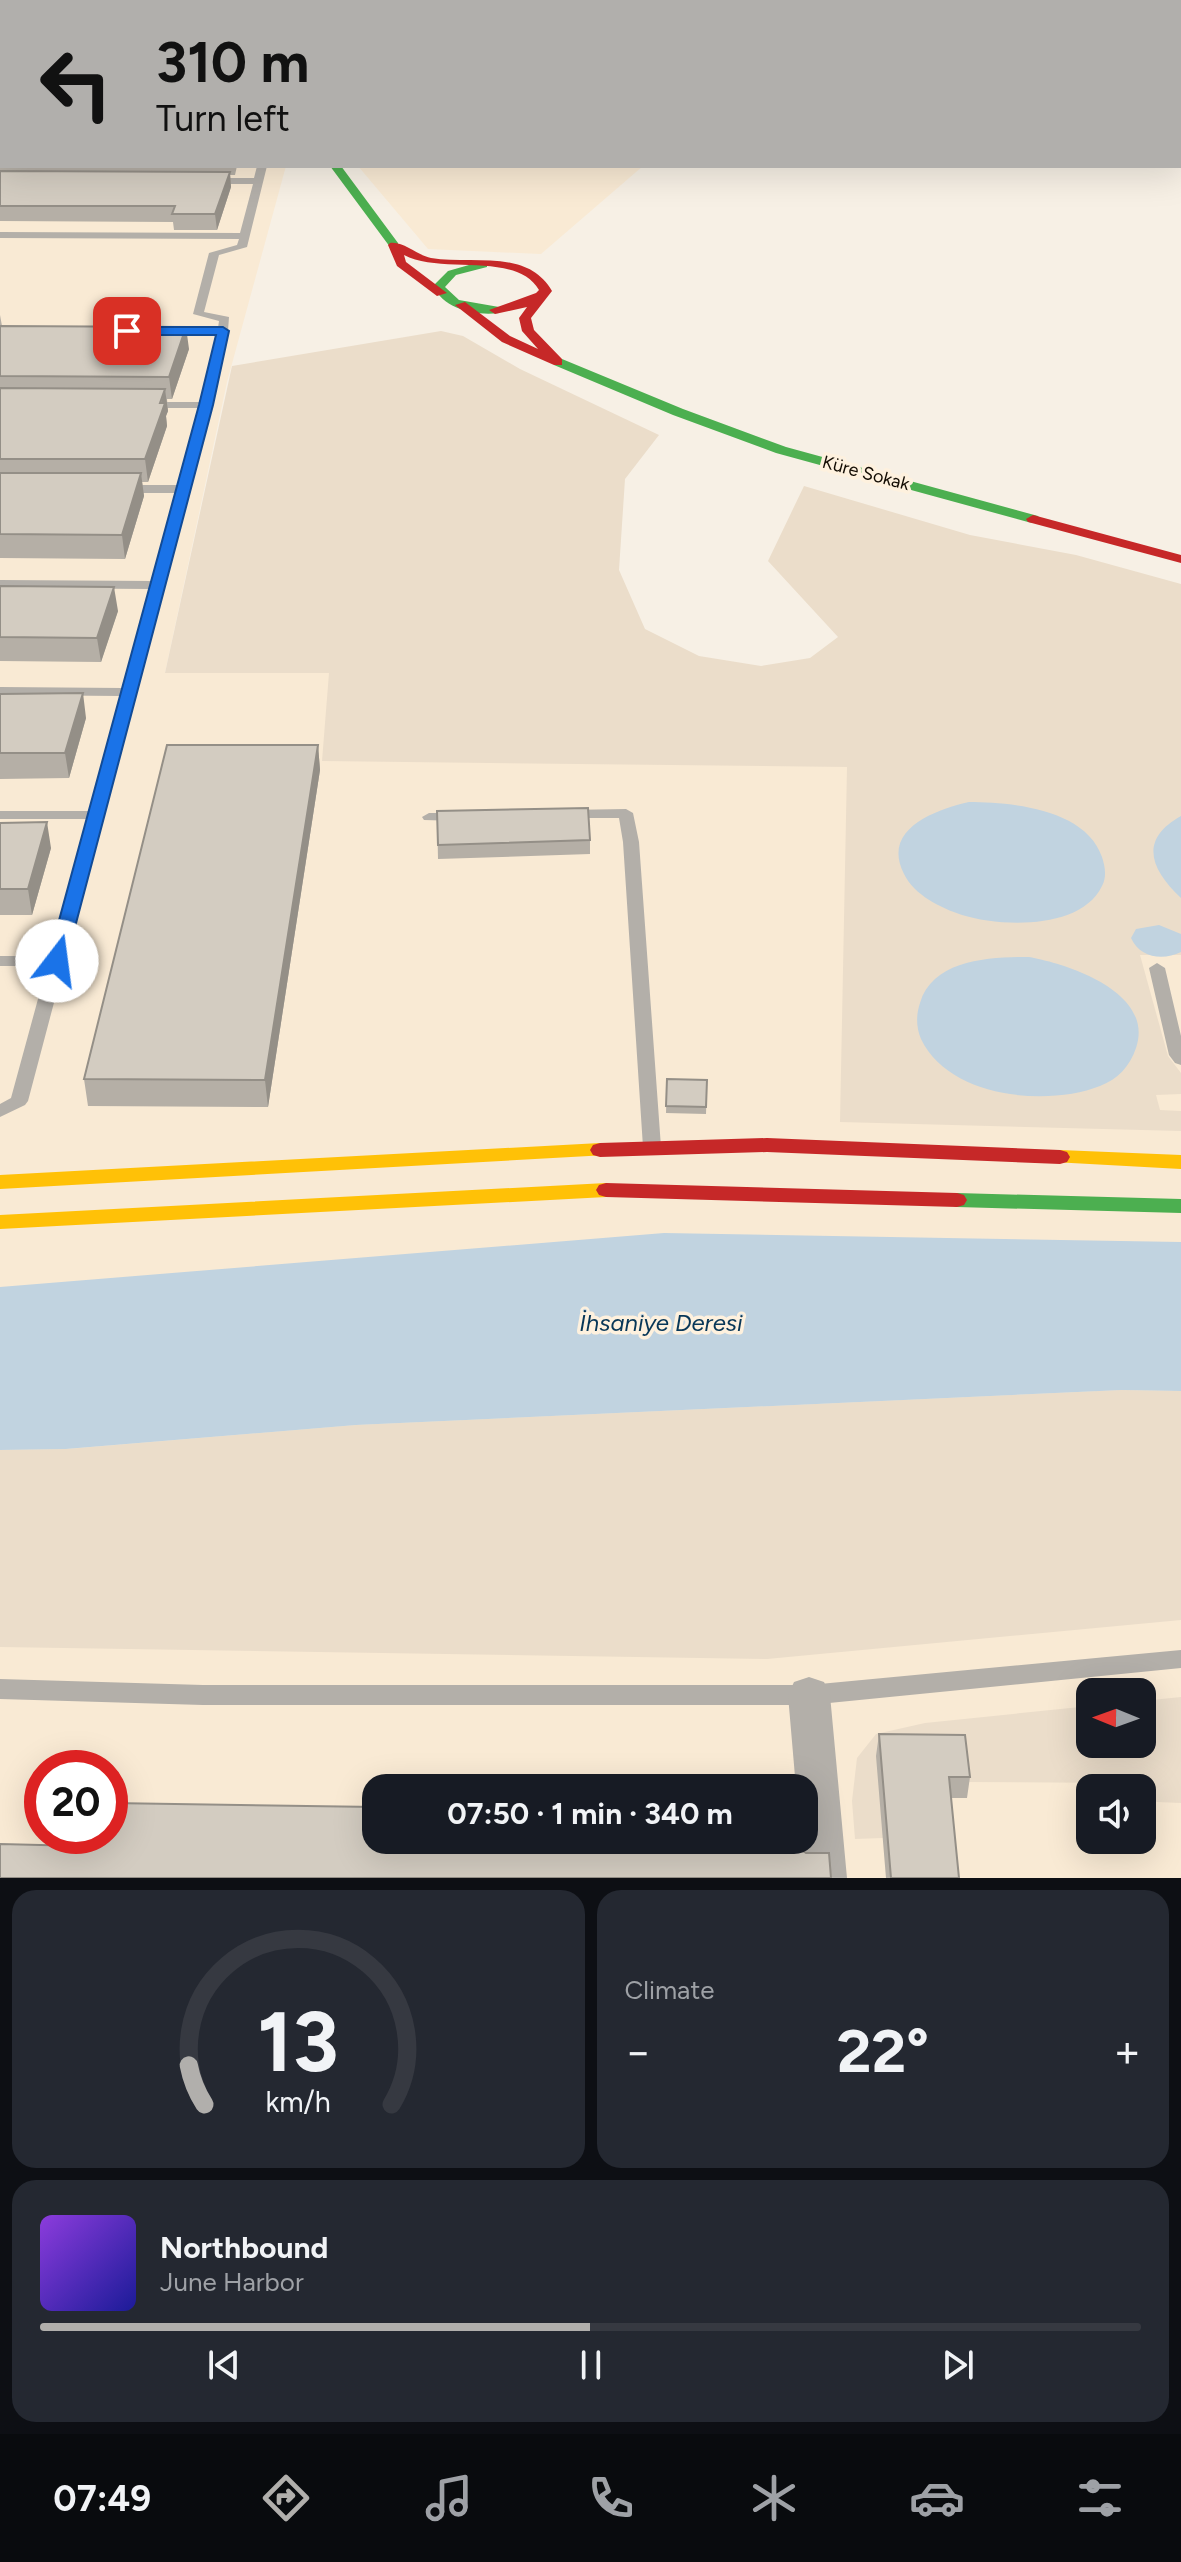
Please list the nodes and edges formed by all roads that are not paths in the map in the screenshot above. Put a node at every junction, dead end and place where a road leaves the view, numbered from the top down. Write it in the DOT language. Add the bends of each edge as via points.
graph roads {
  1 [pos="262,168"];
  2 [pos="336,168"];
  3 [pos="198,181"];
  4 [pos="259,181"];
  5 [pos="0,235"];
  6 [pos="245,236"];
  7 [pos="394,245"];
  8 [pos="483,265"];
  9 [pos="441,293"];
  10 [pos="539,298"];
  11 [pos="461,305"];
  12 [pos="159,331"];
  13 [pos="223,331"];
  14 [pos="558,362"];
  15 [pos="127,404"];
  16 [pos="206,405"];
  17 [pos="107,489"];
  18 [pos="183,489"];
  19 [pos="1181,559"];
  20 [pos="0,584"];
  21 [pos="158,585"];
  22 [pos="0,691"];
  23 [pos="129,692"];
  24 [pos="0,815"];
  25 [pos="96,815"];
  26 [pos="550,815"];
  27 [pos="474,816"];
  28 [pos="429,817"];
  29 [pos="0,961"];
  30 [pos="57,961"];
  31 [pos="1157,968"];
  32 [pos="1181,1059"];
  33 [pos="0,1111"];
  34 [pos="652,1147"];
  35 [pos="1181,1162"];
  36 [pos="0,1182"];
  37 [pos="1181,1206"];
  38 [pos="0,1222"];
  39 [pos="1181,1659"];
  40 [pos="0,1689"];
  41 [pos="809,1695"];
  42 [pos="825,1878"];
  1 -- 4 [label="lane"];
  2 -- 7 [label="street, Küre Sokak"];
  3 -- 4 [label="lane"];
  4 -- 6 [label="lane"];
  5 -- 6 [label="lane"];
  6 -- 13 [label="lane" via="242,247 214,253 198,314 225,319"];
  7 -- 8 [label="street" via="427,261"];
  7 -- 9 [label="street, Küre Sokak" via="401,264"];
  8 -- 9 [label="street" via="452,273 439,286"];
  8 -- 10 [label="street" via="517,267 542,276 546,291"];
  9 -- 11 [label="street, Küre Sokak"];
  10 -- 11 [label="street" via="512,307"];
  10 -- 14 [label="street" via="525,318 528,331"];
  11 -- 14 [label="street, Küre Sokak" via="488,329"];
  12 -- 13 [label="lane"];
  13 -- 16 [label="lane"];
  14 -- 19 [label="street, Küre Sokak" via="781,450"];
  15 -- 16 [label="lane"];
  16 -- 18 [label="lane"];
  17 -- 18 [label="lane"];
  18 -- 21 [label="lane"];
  20 -- 21 [label="lane"];
  21 -- 23 [label="lane"];
  22 -- 23 [label="lane"];
  23 -- 25 [label="lane"];
  24 -- 25 [label="lane"];
  25 -- 30 [label="lane"];
  26 -- 34 [label="lane" via="626,813"];
  27 -- 28 [label="lane"];
  29 -- 30 [label="lane"];
  30 -- 33 [label="lane" via="19,1101"];
  31 -- 32 [label="lane"];
  34 -- 35 [label="street" via="767,1145"];
  34 -- 36 [label="street"];
  37 -- 38 [label="street" via="615,1190"];
  39 -- 41 [label="lane"];
  40 -- 41 [label="lane" via="203,1695"];
  41 -- 42 [label="street"];
}
